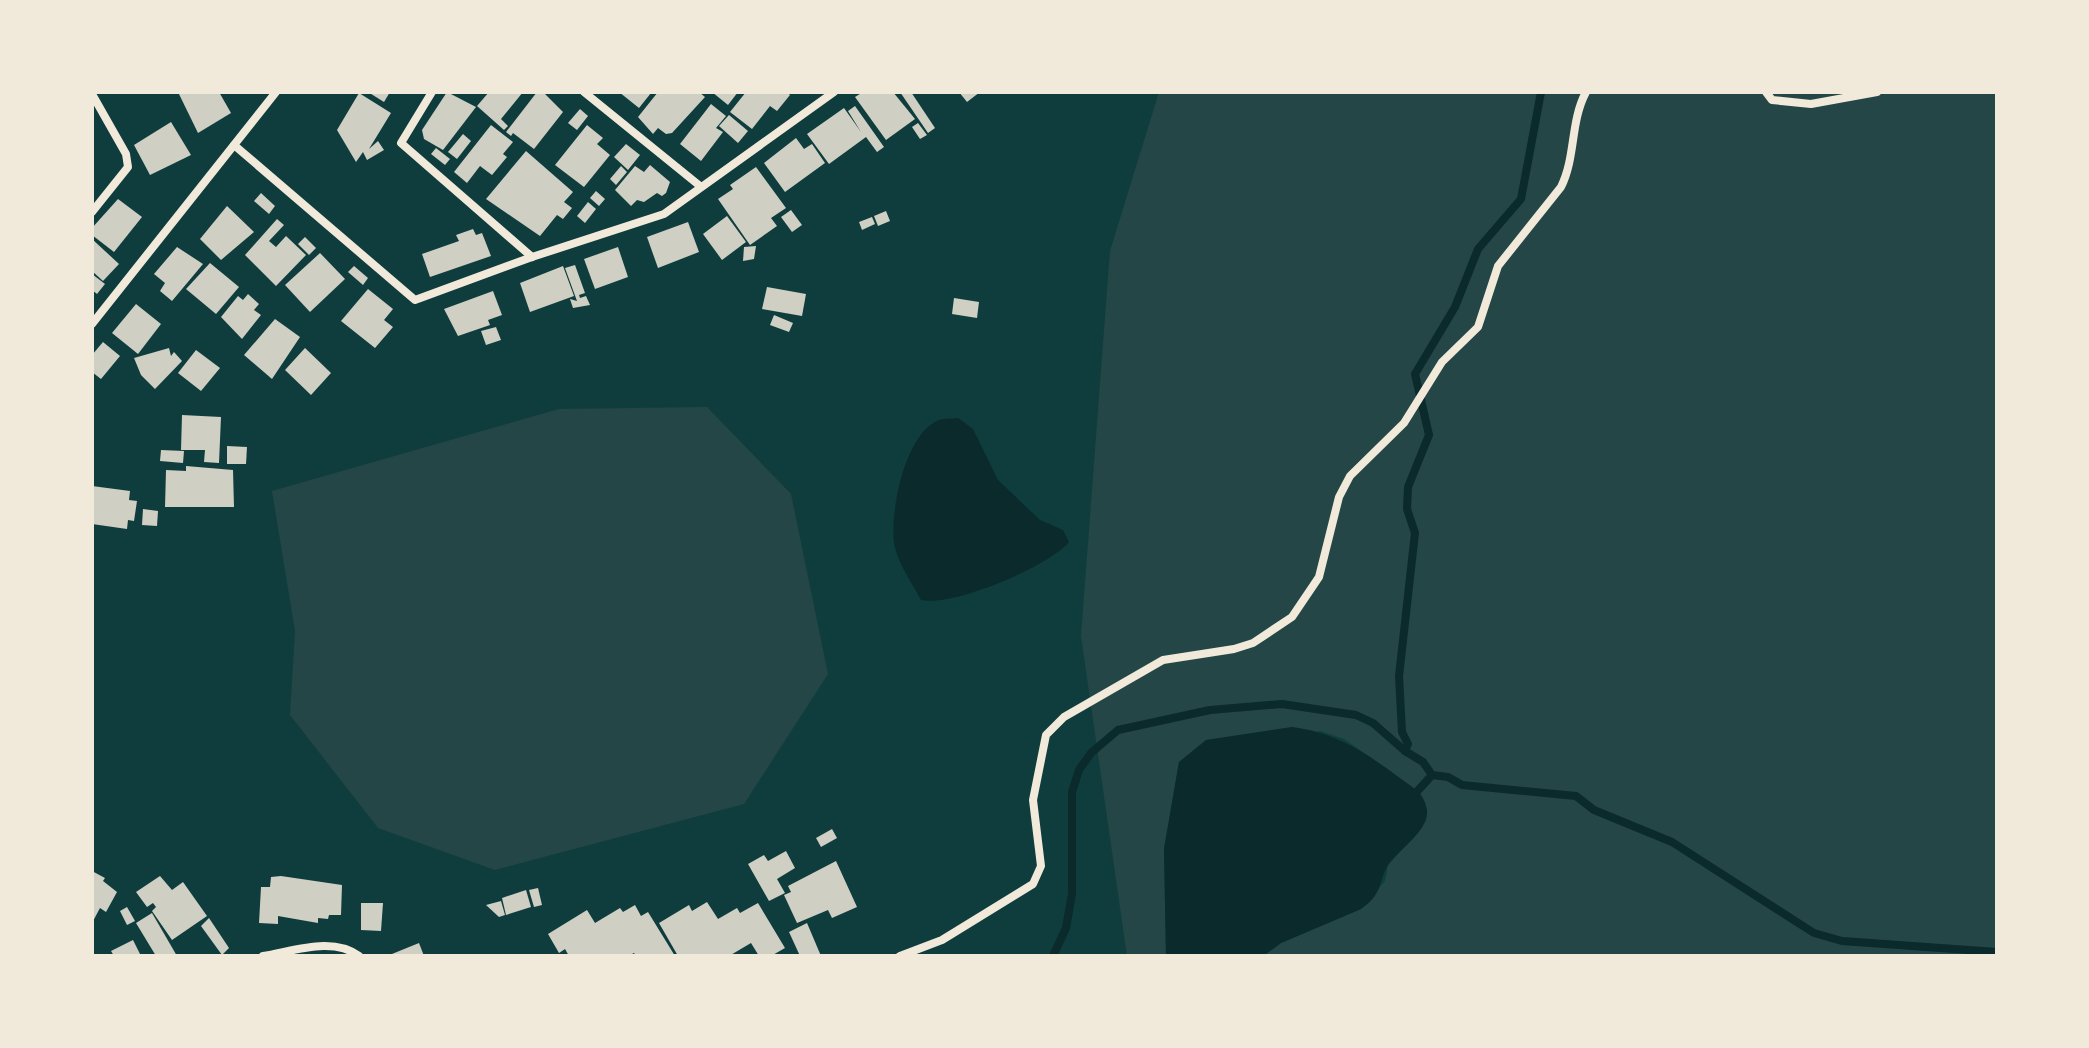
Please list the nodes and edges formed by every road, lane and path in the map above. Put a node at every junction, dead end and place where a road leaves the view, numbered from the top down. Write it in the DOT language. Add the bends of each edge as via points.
graph roads {
  1 [pos="276,92"];
  2 [pos="432,92"];
  3 [pos="584,92"];
  4 [pos="834,92"];
  5 [pos="1586,92"];
  6 [pos="1766,92"];
  7 [pos="1877,92"];
  8 [pos="92,94"];
  9 [pos="234,145"];
  10 [pos="700,186"];
  11 [pos="92,212"];
  12 [pos="532,257"];
  13 [pos="92,324"];
  14 [pos="263,956"];
  15 [pos="359,956"];
  16 [pos="900,956"];
  1 -- 9 [label="street"];
  2 -- 12 [label="street" via="401,143"];
  3 -- 10 [label="street"];
  4 -- 10 [label="street"];
  5 -- 16 [label="street" via="1576,110 1568,173 1561,187 1498,266 1478,327 1442,362 1404,423 1350,476 1339,497 1319,577 1292,617 1244,646 1163,660 1064,717 1046,735 1033,800 1041,866 1033,884 942,940"];
  6 -- 7 [label="street" via="1772,100 1811,104"];
  8 -- 11 [label="street" via="128,167"];
  9 -- 12 [label="street" via="415,300"];
  9 -- 13 [label="street"];
  10 -- 12 [label="street" via="664,214"];
  14 -- 15 [label="street" via="328,945 343,946"];
}
